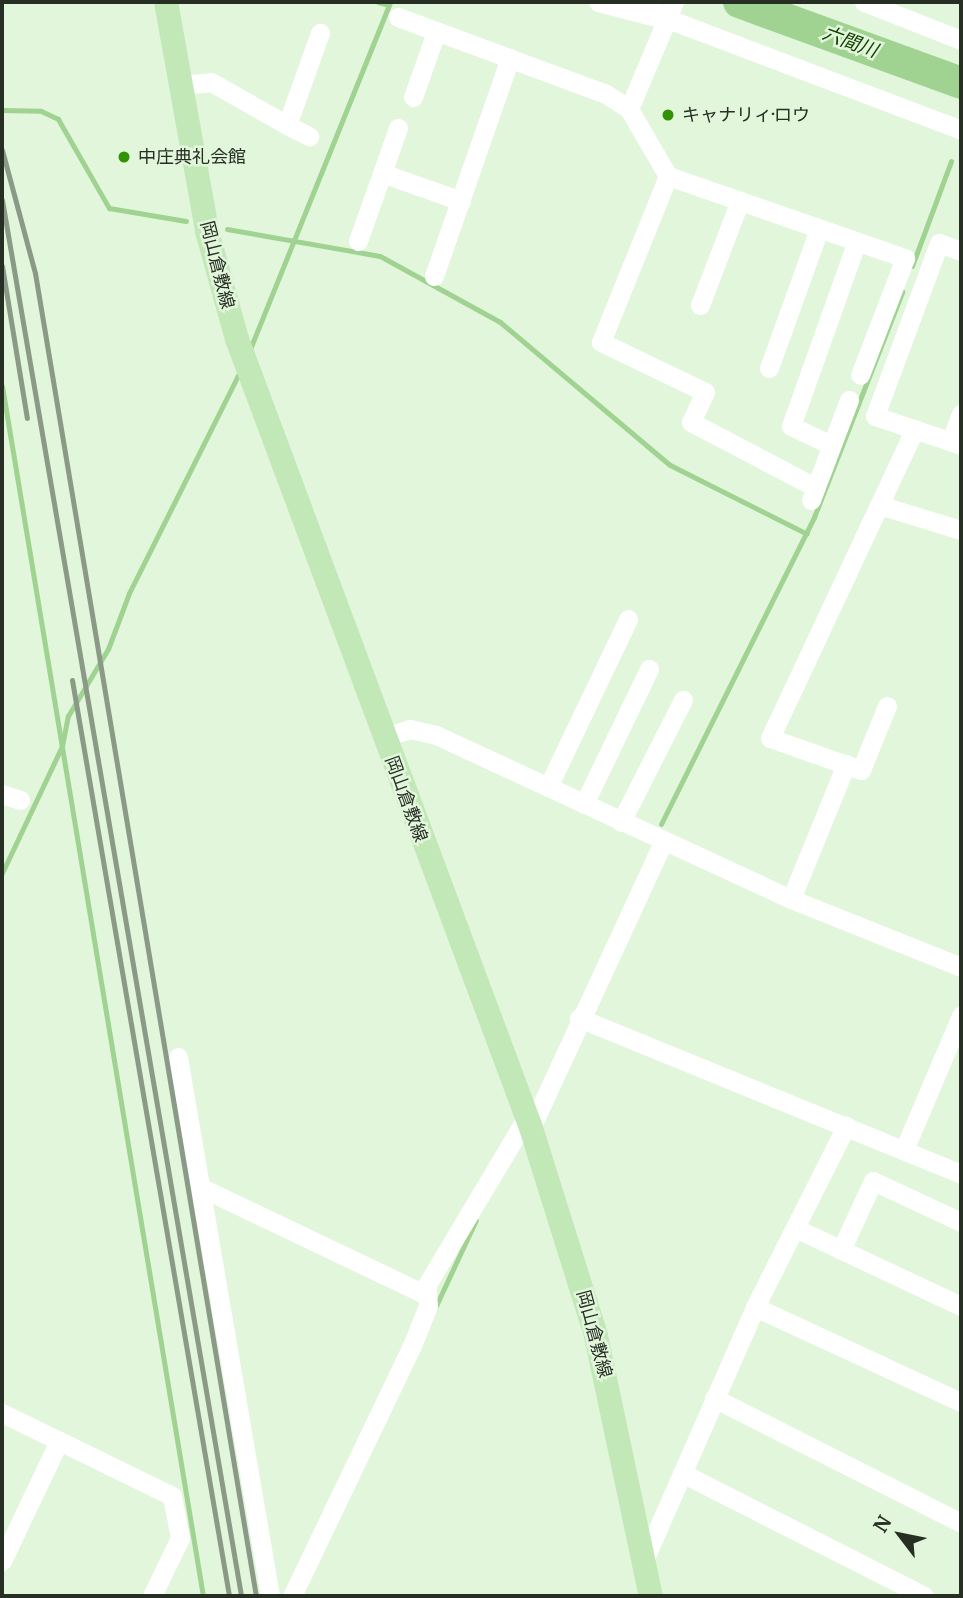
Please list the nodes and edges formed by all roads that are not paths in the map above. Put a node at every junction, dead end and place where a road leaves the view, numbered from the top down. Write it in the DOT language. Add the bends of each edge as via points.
graph roads {
  1 [pos="166,2"];
  2 [pos="582,2"];
  3 [pos="598,2"];
  4 [pos="640,2"];
  5 [pos="864,2"];
  6 [pos="671,11"];
  7 [pos="619,12"];
  8 [pos="398,17"];
  9 [pos="436,32"];
  10 [pos="320,33"];
  11 [pos="961,40"];
  12 [pos="510,58"];
  13 [pos="179,85"];
  14 [pos="413,97"];
  15 [pos="629,109"];
  16 [pos="287,125"];
  17 [pos="398,128"];
  18 [pos="961,130"];
  19 [pos="309,136"];
  20 [pos="382,173"];
  21 [pos="668,176"];
  22 [pos="740,200"];
  23 [pos="460,201"];
  24 [pos="819,229"];
  25 [pos="358,241"];
  26 [pos="857,241"];
  27 [pos="961,251"];
  28 [pos="435,276"];
  29 [pos="700,305"];
  30 [pos="769,368"];
  31 [pos="860,375"];
  32 [pos="849,400"];
  33 [pos="961,414"];
  34 [pos="915,429"];
  35 [pos="956,443"];
  36 [pos="831,445"];
  37 [pos="879,505"];
  38 [pos="961,530"];
  39 [pos="628,619"];
  40 [pos="649,669"];
  41 [pos="683,700"];
  42 [pos="887,706"];
  43 [pos="384,737"];
  44 [pos="846,764"];
  45 [pos="548,787"];
  46 [pos="584,804"];
  47 [pos="621,822"];
  48 [pos="663,842"];
  49 [pos="790,899"];
  50 [pos="961,967"];
  51 [pos="961,1016"];
  52 [pos="579,1018"];
  53 [pos="178,1057"];
  54 [pos="529,1123"];
  55 [pos="846,1126"];
  56 [pos="904,1150"];
  57 [pos="961,1174"];
  58 [pos="202,1188"];
  59 [pos="961,1222"];
  60 [pos="795,1228"];
  61 [pos="841,1250"];
  62 [pos="428,1290"];
  63 [pos="961,1306"];
  64 [pos="755,1307"];
  65 [pos="714,1398"];
  66 [pos="961,1402"];
  67 [pos="2,1413"];
  68 [pos="59,1441"];
  69 [pos="682,1473"];
  70 [pos="961,1523"];
  71 [pos="645,1558"];
  72 [pos="2,1561"];
  73 [pos="152,1596"];
  74 [pos="270,1596"];
  75 [pos="292,1596"];
  76 [pos="651,1596"];
  77 [pos="924,1596"];
  1 -- 13 [label="main road, 岡山倉敷線"];
  2 -- 7 [label="street"];
  3 -- 7 [label="street"];
  4 -- 6 [label="street"];
  5 -- 11 [label="street"];
  6 -- 7 [label="street"];
  6 -- 15 [label="street"];
  6 -- 18 [label="street"];
  8 -- 9 [label="street"];
  9 -- 12 [label="street"];
  9 -- 14 [label="street"];
  10 -- 16 [label="street"];
  12 -- 15 [label="street"];
  12 -- 23 [label="street"];
  13 -- 16 [label="street" via="211,82"];
  13 -- 43 [label="main road, 岡山倉敷線" via="207,231 237,339"];
  15 -- 21 [label="street"];
  16 -- 19 [label="street"];
  17 -- 20 [label="street"];
  20 -- 23 [label="street"];
  20 -- 25 [label="street"];
  21 -- 22 [label="street"];
  21 -- 36 [label="street" via="601,342 705,392 691,422 813,494"];
  22 -- 24 [label="street"];
  22 -- 29 [label="street"];
  23 -- 28 [label="street"];
  24 -- 26 [label="street"];
  24 -- 30 [label="street"];
  26 -- 31 [label="street" via="905,258"];
  26 -- 36 [label="street" via="790,426"];
  27 -- 34 [label="street" via="939,243 875,416"];
  32 -- 36 [label="street"];
  33 -- 35 [label="street"];
  34 -- 35 [label="street"];
  34 -- 37 [label="street"];
  37 -- 38 [label="street"];
  37 -- 44 [label="street" via="770,738"];
  39 -- 45 [label="street"];
  40 -- 46 [label="street"];
  41 -- 47 [label="street"];
  42 -- 44 [label="street" via="861,770"];
  43 -- 45 [label="street" via="410,729 436,736"];
  43 -- 54 [label="main road, 岡山倉敷線"];
  44 -- 49 [label="street"];
  45 -- 46 [label="street"];
  46 -- 47 [label="street"];
  47 -- 48 [label="street"];
  48 -- 49 [label="street"];
  48 -- 52 [label="street"];
  49 -- 50 [label="street"];
  51 -- 56 [label="street"];
  52 -- 54 [label="street"];
  52 -- 55 [label="street"];
  53 -- 58 [label="street"];
  54 -- 62 [label="street" via="490,1170"];
  54 -- 71 [label="main road, 岡山倉敷線" via="596,1336"];
  55 -- 56 [label="street"];
  55 -- 60 [label="street"];
  56 -- 57 [label="street"];
  58 -- 62 [label="street" via="422,1293"];
  58 -- 74 [label="street"];
  59 -- 61 [label="street" via="873,1181"];
  60 -- 61 [label="street"];
  60 -- 64 [label="street"];
  61 -- 63 [label="street"];
  62 -- 75 [label="street" via="428,1306 406,1360"];
  64 -- 65 [label="street"];
  64 -- 66 [label="street"];
  65 -- 69 [label="street"];
  65 -- 70 [label="street"];
  67 -- 68 [label="street"];
  68 -- 72 [label="street"];
  68 -- 73 [label="street" via="172,1496 180,1538"];
  69 -- 71 [label="street"];
  69 -- 77 [label="street"];
  71 -- 76 [label="main road, 岡山倉敷線"];
}
